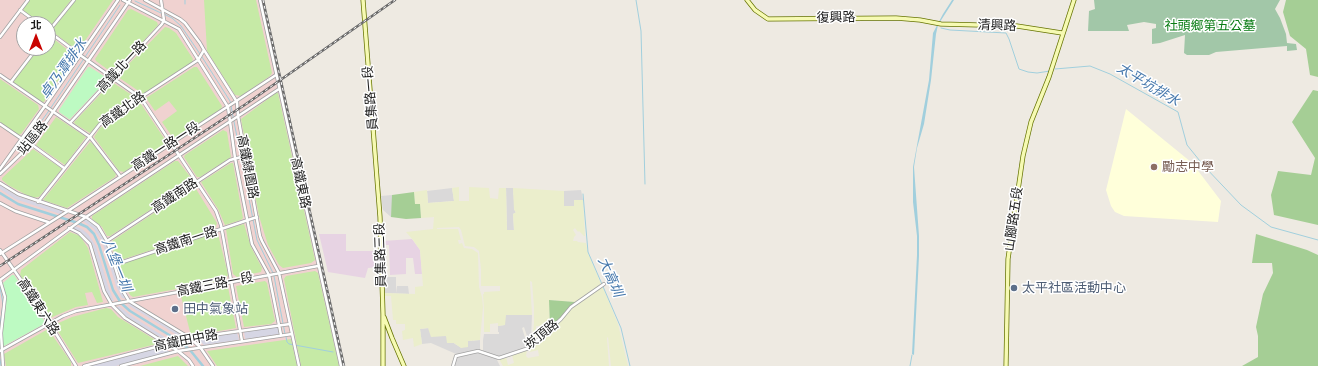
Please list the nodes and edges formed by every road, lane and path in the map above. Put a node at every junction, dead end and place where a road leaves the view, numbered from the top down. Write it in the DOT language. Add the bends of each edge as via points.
graph roads {
  1 [pos="28,0"];
  2 [pos="74,0"];
  3 [pos="118,0"];
  4 [pos="123,0"];
  5 [pos="144,0"];
  6 [pos="161,0"];
  7 [pos="260,0"];
  8 [pos="363,0"];
  9 [pos="747,0"];
  10 [pos="1074,0"];
  11 [pos="129,1"];
  12 [pos="161,8"];
  13 [pos="20,10"];
  14 [pos="28,16"];
  15 [pos="164,20"];
  16 [pos="56,22"];
  17 [pos="932,23"];
  18 [pos="1062,33"];
  19 [pos="0,38"];
  20 [pos="56,38"];
  21 [pos="204,50"];
  22 [pos="80,55"];
  23 [pos="31,56"];
  24 [pos="198,60"];
  25 [pos="88,61"];
  26 [pos="276,75"];
  27 [pos="0,76"];
  28 [pos="112,78"];
  29 [pos="11,82"];
  30 [pos="279,89"];
  31 [pos="141,98"];
  32 [pos="237,102"];
  33 [pos="45,106"];
  34 [pos="228,107"];
  35 [pos="53,112"];
  36 [pos="238,116"];
  37 [pos="229,122"];
  38 [pos="70,123"];
  39 [pos="0,124"];
  40 [pos="90,137"];
  41 [pos="22,139"];
  42 [pos="172,143"];
  43 [pos="31,144"];
  44 [pos="179,155"];
  45 [pos="245,156"];
  46 [pos="236,158"];
  47 [pos="64,168"];
  48 [pos="0,169"];
  49 [pos="0,174"];
  50 [pos="120,176"];
  51 [pos="197,182"];
  52 [pos="0,183"];
  53 [pos="379,196"];
  54 [pos="38,202"];
  55 [pos="0,203"];
  56 [pos="68,211"];
  57 [pos="86,217"];
  58 [pos="257,217"];
  59 [pos="247,220"];
  60 [pos="48,222"];
  61 [pos="69,228"];
  62 [pos="222,229"];
  63 [pos="107,241"];
  64 [pos="1,252"];
  65 [pos="114,264"];
  66 [pos="318,266"];
  67 [pos="14,270"];
  68 [pos="279,273"];
  69 [pos="269,275"];
  70 [pos="0,280"];
  71 [pos="232,282"];
  72 [pos="604,284"];
  73 [pos="129,301"];
  74 [pos="112,304"];
  75 [pos="383,314"];
  76 [pos="50,324"];
  77 [pos="290,324"];
  78 [pos="279,326"];
  79 [pos="240,331"];
  80 [pos="292,334"];
  81 [pos="281,335"];
  82 [pos="190,338"];
  83 [pos="242,341"];
  84 [pos="168,344"];
  85 [pos="200,347"];
  86 [pos="1,351"];
  87 [pos="178,351"];
  88 [pos="3,366"];
  89 [pos="76,366"];
  90 [pos="84,366"];
  91 [pos="121,366"];
  92 [pos="193,366"];
  93 [pos="213,366"];
  94 [pos="299,366"];
  95 [pos="341,366"];
  96 [pos="383,366"];
  97 [pos="404,366"];
  98 [pos="453,366"];
  99 [pos="1006,366"];
  1 -- 13 [label="street"];
  2 -- 16 [label="street"];
  3 -- 22 [label="street, 站區路"];
  4 -- 11 [label="street, 高鐵綠園路"];
  5 -- 12 [label="street, 高鐵綠園路"];
  6 -- 12 [label="street"];
  7 -- 26 [label="street, 高鐵東路"];
  8 -- 53 [label="main road, 員集路一段"];
  9 -- 17 [label="main road, 復興路" via="755,10 768,19 896,18"];
  10 -- 18 [label="main road, 山腳路五段"];
  11 -- 15 [label="street, 高鐵綠園路"];
  11 -- 25 [label="street, 站區路"];
  12 -- 15 [label="street"];
  12 -- 21 [label="street, 高鐵綠園路" via="180,19"];
  13 -- 14 [label="street"];
  13 -- 19 [label="street"];
  15 -- 24 [label="street, 高鐵綠園路" via="179,29"];
  15 -- 28 [label="street, 高鐵北一路"];
  17 -- 18 [label="main road, 清興路" via="1017,26"];
  18 -- 99 [label="main road, 山腳路五段" via="1023,156 1008,260"];
  20 -- 22 [label="street"];
  21 -- 24 [label="street, 高鐵北路"];
  21 -- 32 [label="street, 高鐵綠園路"];
  22 -- 25 [label="street"];
  22 -- 33 [label="street, 站區路"];
  23 -- 29 [label="street"];
  24 -- 31 [label="street, 高鐵北路"];
  24 -- 34 [label="street, 高鐵綠園路"];
  25 -- 28 [label="street"];
  25 -- 35 [label="street, 站區路"];
  26 -- 30 [label="street, 高鐵東路"];
  26 -- 32 [label="street, 高鐵一路一段"];
  27 -- 29 [label="street"];
  28 -- 31 [label="street"];
  28 -- 38 [label="street, 高鐵北一路"];
  29 -- 33 [label="street"];
  30 -- 36 [label="street"];
  30 -- 66 [label="street, 高鐵東路"];
  31 -- 40 [label="street, 高鐵北路" via="100,124"];
  31 -- 42 [label="street"];
  32 -- 34 [label="street, 高鐵一路一段"];
  32 -- 36 [label="street, 高鐵綠園路"];
  33 -- 35 [label="street"];
  33 -- 41 [label="street, 站區路"];
  34 -- 37 [label="street, 高鐵綠園路"];
  34 -- 42 [label="street, 高鐵一路一段"];
  35 -- 38 [label="street"];
  35 -- 43 [label="street, 站區路"];
  36 -- 37 [label="street"];
  36 -- 45 [label="street, 高鐵綠園路"];
  37 -- 44 [label="street"];
  37 -- 46 [label="street, 高鐵綠園路"];
  38 -- 40 [label="street"];
  39 -- 41 [label="street"];
  40 -- 47 [label="street, 高鐵北路"];
  40 -- 50 [label="street"];
  41 -- 48 [label="street, 站區路"];
  42 -- 44 [label="street"];
  42 -- 50 [label="street, 高鐵一路一段"];
  43 -- 47 [label="street"];
  43 -- 49 [label="street, 站區路"];
  44 -- 51 [label="street"];
  44 -- 57 [label="street"];
  45 -- 46 [label="street, 高鐵南路"];
  45 -- 58 [label="street, 高鐵綠園路"];
  46 -- 51 [label="street, 高鐵南路"];
  46 -- 59 [label="street, 高鐵綠園路"];
  47 -- 54 [label="street, 高鐵北路"];
  50 -- 56 [label="street, 高鐵一路一段"];
  51 -- 62 [label="street" via="216,211"];
  51 -- 63 [label="street, 高鐵南路"];
  52 -- 54 [label="street"];
  53 -- 75 [label="main road, 員集路三段"];
  54 -- 56 [label="street"];
  55 -- 60 [label="street"];
  56 -- 57 [label="street"];
  56 -- 60 [label="street, 高鐵一路一段"];
  57 -- 61 [label="street"];
  57 -- 63 [label="street" via="98,226"];
  58 -- 59 [label="street, 高鐵南一路"];
  58 -- 68 [label="street, 高鐵綠園路" via="262,240"];
  59 -- 62 [label="street, 高鐵南一路"];
  59 -- 69 [label="street, 高鐵綠園路" via="252,244"];
  60 -- 64 [label="street, 高鐵一路一段"];
  61 -- 67 [label="street"];
  61 -- 74 [label="street" via="79,233 90,244 104,291"];
  62 -- 65 [label="street, 高鐵南一路"];
  62 -- 71 [label="street"];
  63 -- 65 [label="street"];
  64 -- 67 [label="street, 高鐵東六路"];
  65 -- 73 [label="street"];
  66 -- 68 [label="street, 高鐵三路一段"];
  66 -- 95 [label="street, 高鐵東路"];
  67 -- 70 [label="street"];
  67 -- 76 [label="street, 高鐵東六路"];
  68 -- 69 [label="street, 高鐵三路一段"];
  68 -- 77 [label="street, 高鐵綠園路"];
  69 -- 71 [label="street, 高鐵三路一段"];
  69 -- 78 [label="street, 高鐵綠園路"];
  70 -- 86 [label="street" via="5,297"];
  71 -- 73 [label="street, 高鐵三路一段"];
  71 -- 79 [label="street"];
  72 -- 98 [label="street, 崁頂路" via="571,308 529,348 499,358 478,351 460,355 456,356"];
  73 -- 74 [label="street, 高鐵三路一段"];
  73 -- 82 [label="street"];
  74 -- 76 [label="street, 高鐵三路一段" via="76,311"];
  74 -- 84 [label="street" via="125,318"];
  75 -- 96 [label="main road, 員集路三段"];
  75 -- 97 [label="main road"];
  76 -- 86 [label="street, 高鐵三路一段"];
  76 -- 89 [label="street, 高鐵東六路"];
  77 -- 78 [label="street, 高鐵田中路"];
  77 -- 80 [label="street, 高鐵綠園路"];
  78 -- 79 [label="street, 高鐵田中路"];
  78 -- 81 [label="street, 高鐵綠園路"];
  79 -- 82 [label="street, 高鐵田中路"];
  79 -- 83 [label="street"];
  80 -- 81 [label="street, 高鐵田中路"];
  80 -- 94 [label="street, 高鐵綠園路"];
  81 -- 83 [label="street, 高鐵田中路"];
  82 -- 84 [label="street, 高鐵田中路"];
  82 -- 85 [label="street"];
  83 -- 85 [label="street, 高鐵田中路"];
  84 -- 87 [label="street"];
  84 -- 90 [label="street, 高鐵田中路"];
  85 -- 87 [label="street, 高鐵田中路"];
  85 -- 93 [label="street"];
  86 -- 88 [label="street"];
  87 -- 91 [label="street, 高鐵田中路"];
  87 -- 92 [label="street"];
}
